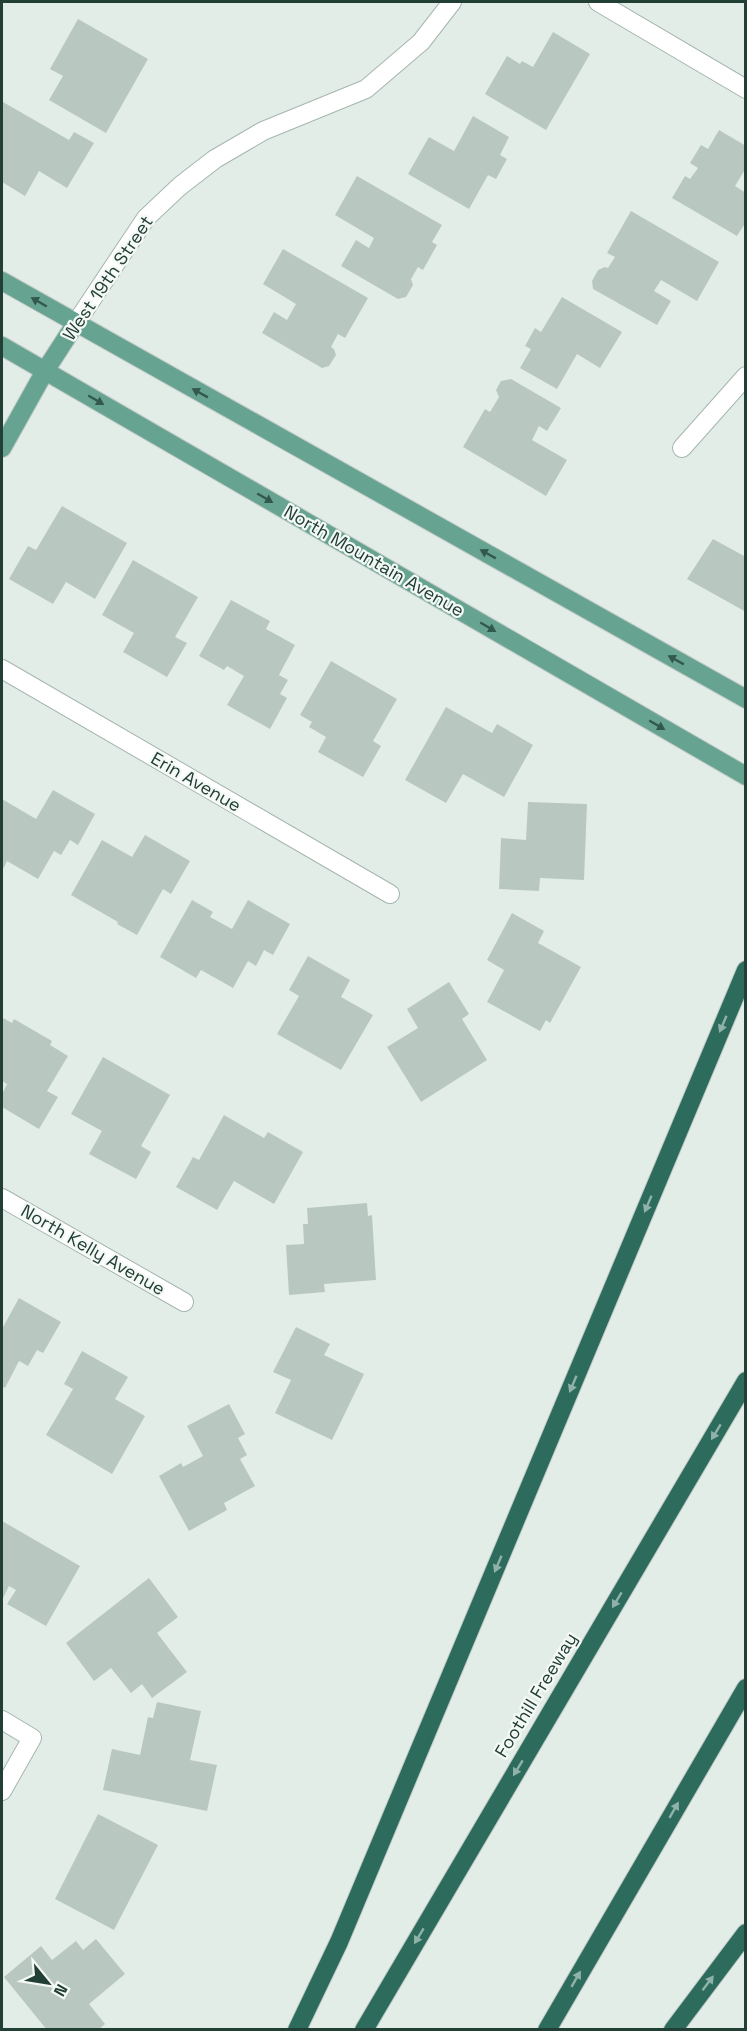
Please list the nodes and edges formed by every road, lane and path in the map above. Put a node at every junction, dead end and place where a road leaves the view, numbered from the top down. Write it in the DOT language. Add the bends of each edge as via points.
graph roads {
  1 [pos="452,2"];
  2 [pos="598,2"];
  3 [pos="746,89"];
  4 [pos="2,281"];
  5 [pos="76,323"];
  6 [pos="2,346"];
  7 [pos="45,371"];
  8 [pos="746,376"];
  9 [pos="2,448"];
  10 [pos="682,448"];
  11 [pos="2,669"];
  12 [pos="746,699"];
  13 [pos="746,776"];
  14 [pos="390,894"];
  15 [pos="746,970"];
  16 [pos="2,1198"];
  17 [pos="184,1302"];
  18 [pos="746,1381"];
  19 [pos="746,1688"];
  20 [pos="2,1720"];
  21 [pos="2,1791"];
  22 [pos="746,1933"];
  23 [pos="297,2030"];
  24 [pos="364,2030"];
  25 [pos="547,2030"];
  26 [pos="673,2030"];
  1 -- 5 [label="street, West 19th Street" via="421,42 366,89 262,131 180,186 146,218"];
  2 -- 3 [label="street"];
  5 -- 4 [label="main road, one-way"];
  5 -- 7 [label="main road, West 19th Street"];
  12 -- 5 [label="main road, one-way"];
  6 -- 7 [label="main road, North Mountain Avenue"];
  7 -- 9 [label="main road, West 19th Street"];
  7 -- 13 [label="main road, North Mountain Avenue, one-way"];
  8 -- 10 [label="street"];
  11 -- 14 [label="street, Erin Avenue"];
  15 -- 23 [label="highway, one-way" via="339,1942"];
  16 -- 17 [label="street, North Kelly Avenue"];
  18 -- 24 [label="highway, Foothill Freeway, one-way"];
  25 -- 19 [label="highway, one-way"];
  20 -- 21 [label="street" via="32,1738"];
  26 -- 22 [label="highway, one-way"];
}
